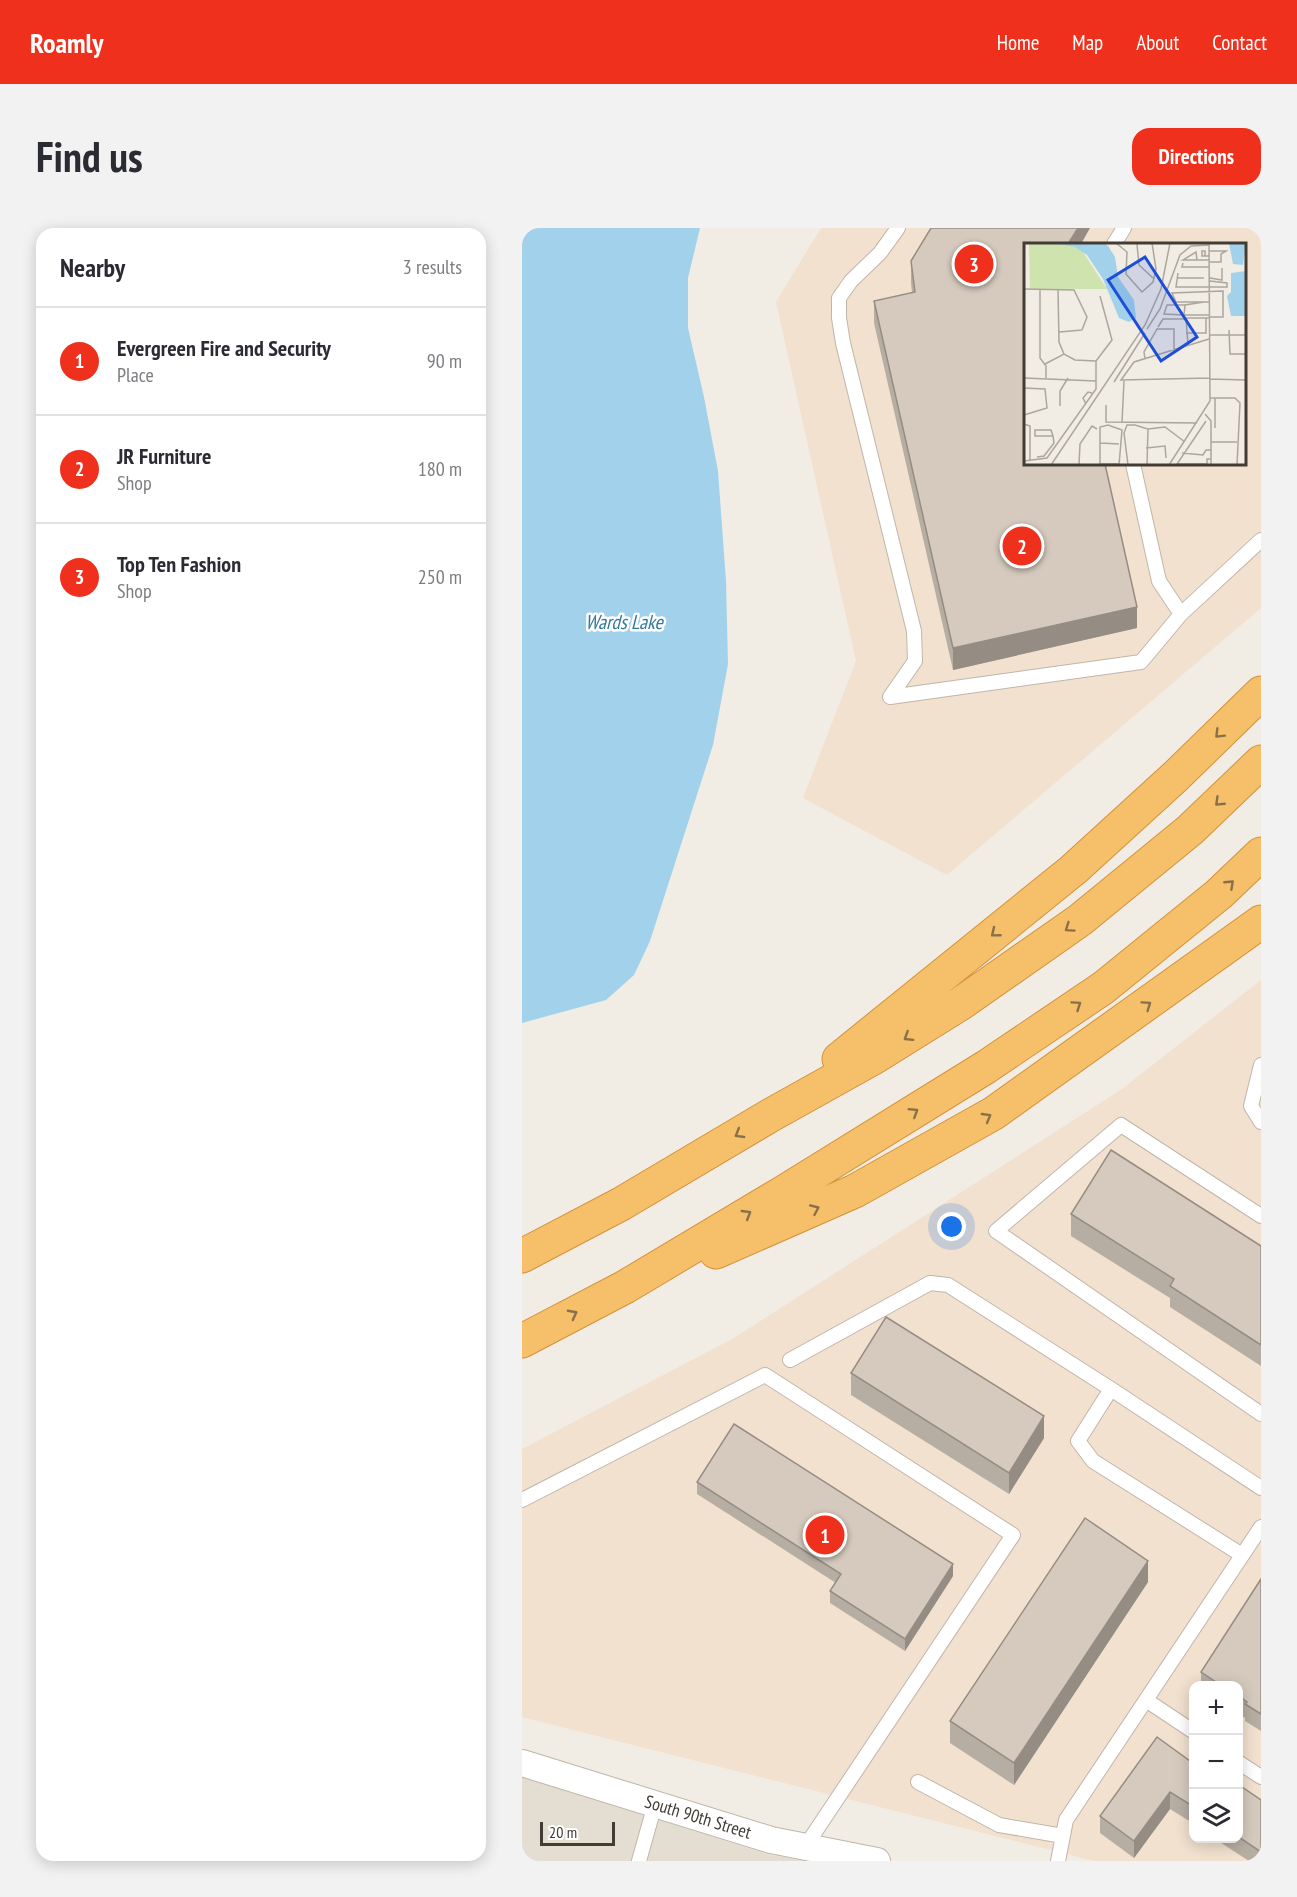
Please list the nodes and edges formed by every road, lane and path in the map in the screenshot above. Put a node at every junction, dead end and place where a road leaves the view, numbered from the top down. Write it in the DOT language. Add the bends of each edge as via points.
graph roads {
  1 [pos="898,228"];
  2 [pos="1124,228"];
  3 [pos="1115,243"];
  4 [pos="1133,465"];
  5 [pos="1261,540"];
  6 [pos="1181,614"];
  7 [pos="1261,693"];
  8 [pos="1261,762"];
  9 [pos="1261,854"];
  10 [pos="1261,922"];
  11 [pos="1261,1065"];
  12 [pos="771,1115"];
  13 [pos="1261,1122"];
  14 [pos="1261,1215"];
  15 [pos="522,1256"];
  16 [pos="625,1287"];
  17 [pos="522,1341"];
  18 [pos="790,1360"];
  19 [pos="1111,1389"];
  20 [pos="1261,1414"];
  21 [pos="1261,1488"];
  22 [pos="522,1500"];
  23 [pos="1261,1527"];
  24 [pos="1242,1555"];
  25 [pos="1146,1700"];
  26 [pos="1189,1729"];
  27 [pos="522,1763"];
  28 [pos="1243,1765"];
  29 [pos="1261,1777"];
  30 [pos="918,1782"];
  31 [pos="655,1804"];
  32 [pos="1063,1836"];
  33 [pos="805,1847"];
  34 [pos="639,1861"];
  35 [pos="877,1861"];
  36 [pos="1058,1861"];
  1 -- 6 [label="lane" via="839,298 843,343 914,631 915,661 890,697 1141,662"];
  2 -- 3 [label="lane"];
  4 -- 6 [label="lane" via="1159,581"];
  5 -- 6 [label="lane"];
  7 -- 12 [label="highway, one-way" via="1073,870"];
  8 -- 12 [label="highway, one-way" via="1190,830 1080,920 932,1022"];
  16 -- 9 [label="highway, one-way" via="906,1118 1103,988 1219,894"];
  16 -- 10 [label="highway, one-way" via="732,1246 855,1191 994,1113"];
  11 -- 13 [label="lane" via="1251,1106"];
  12 -- 15 [label="highway, one-way" via="621,1204"];
  14 -- 20 [label="lane" via="1121,1125 996,1231"];
  17 -- 16 [label="highway, one-way"];
  18 -- 19 [label="lane" via="930,1283 948,1285"];
  19 -- 21 [label="lane"];
  19 -- 24 [label="lane" via="1078,1441 1093,1461"];
  22 -- 33 [label="lane" via="765,1376 1012,1536"];
  23 -- 24 [label="lane"];
  24 -- 25 [label="lane"];
  25 -- 26 [label="lane"];
  25 -- 32 [label="lane" via="1066,1820"];
  27 -- 31 [label="street, South 90th Street"];
  28 -- 29 [label="lane"];
  30 -- 32 [label="lane" via="999,1825"];
  31 -- 33 [label="street, South 90th Street"];
  31 -- 34 [label="lane"];
  32 -- 36 [label="lane"];
  33 -- 35 [label="street, South 90th Street"];
}
